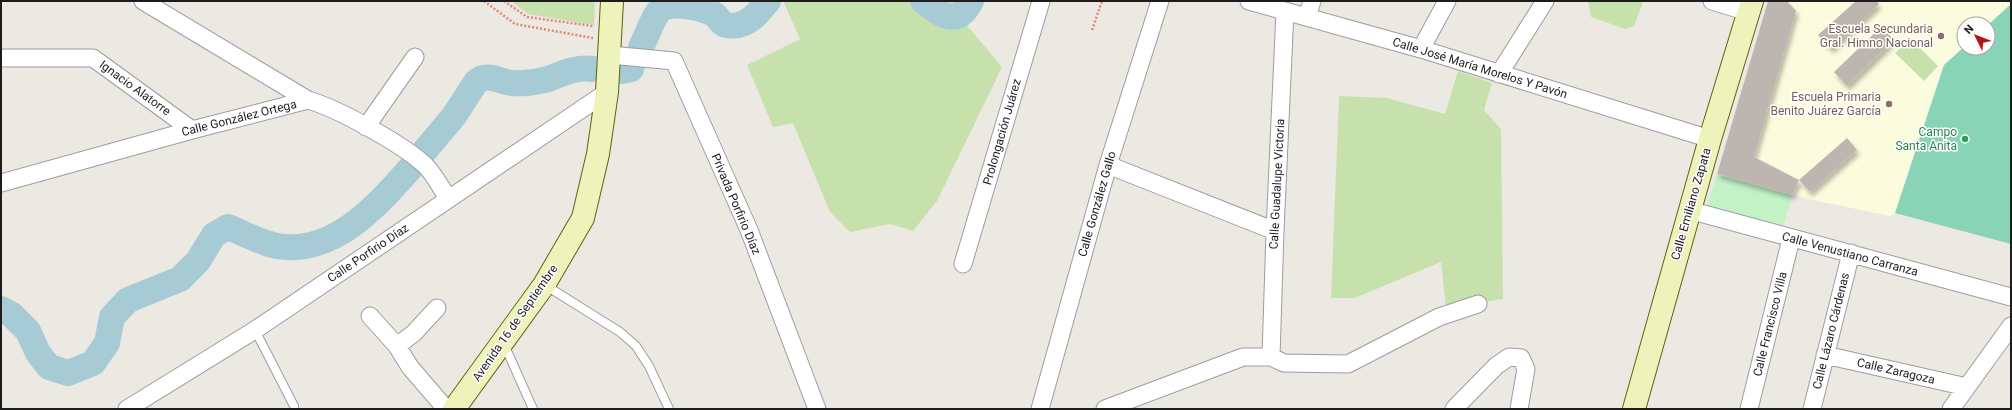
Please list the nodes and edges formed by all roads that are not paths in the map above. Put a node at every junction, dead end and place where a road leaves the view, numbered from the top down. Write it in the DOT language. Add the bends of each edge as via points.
graph roads {
  1 [pos="143,1"];
  2 [pos="612,1"];
  3 [pos="1041,1"];
  4 [pos="1160,1"];
  5 [pos="1250,1"];
  6 [pos="1447,1"];
  7 [pos="1545,1"];
  8 [pos="1712,1"];
  9 [pos="1750,6"];
  10 [pos="1309,9"];
  11 [pos="1285,11"];
  12 [pos="610,41"];
  13 [pos="1421,49"];
  14 [pos="415,57"];
  15 [pos="1,58"];
  16 [pos="1499,74"];
  17 [pos="607,92"];
  18 [pos="308,100"];
  19 [pos="366,127"];
  20 [pos="192,130"];
  21 [pos="1710,139"];
  22 [pos="1108,165"];
  23 [pos="1,183"];
  24 [pos="448,198"];
  25 [pos="1689,210"];
  26 [pos="1275,230"];
  27 [pos="1791,239"];
  28 [pos="1851,253"];
  29 [pos="963,264"];
  30 [pos="544,285"];
  31 [pos="2011,297"];
  32 [pos="1478,304"];
  33 [pos="437,308"];
  34 [pos="370,316"];
  35 [pos="2011,326"];
  36 [pos="255,330"];
  37 [pos="503,342"];
  38 [pos="397,346"];
  39 [pos="1826,355"];
  40 [pos="1271,357"];
  41 [pos="1967,387"];
  42 [pos="294,406"];
  43 [pos="127,409"];
  44 [pos="446,409"];
  45 [pos="454,409"];
  46 [pos="533,409"];
  47 [pos="669,409"];
  48 [pos="817,409"];
  49 [pos="1040,409"];
  50 [pos="1105,409"];
  51 [pos="1454,409"];
  52 [pos="1519,409"];
  53 [pos="1634,409"];
  54 [pos="1749,409"];
  55 [pos="1812,409"];
  56 [pos="1951,409"];
  1 -- 18 [label="street"];
  2 -- 12 [label="main road, Avenida 16 de Septiembre"];
  3 -- 29 [label="street, Prolongación Juárez"];
  4 -- 22 [label="street, Calle González Gallo"];
  5 -- 11 [label="street, Calle José María Morelos Y Pavón"];
  6 -- 13 [label="street"];
  7 -- 16 [label="street"];
  8 -- 9 [label="street"];
  9 -- 21 [label="main road, Calle Emiliano Zapata"];
  10 -- 11 [label="street, Calle José María Morelos Y Pavón"];
  10 -- 13 [label="street, Calle José María Morelos Y Pavón"];
  11 -- 26 [label="street, Calle Guadalupe Victoria"];
  12 -- 17 [label="main road, Avenida 16 de Septiembre"];
  12 -- 48 [label="street, Privada Porfirio Díaz" via="674,61 749,230"];
  13 -- 16 [label="street, Calle José María Morelos Y Pavón"];
  14 -- 19 [label="street"];
  15 -- 20 [label="street, Ignacio Alatorre" via="93,58"];
  16 -- 21 [label="street, Calle José María Morelos Y Pavón"];
  17 -- 24 [label="street, Calle Porfirio Díaz"];
  17 -- 30 [label="main road, Avenida 16 de Septiembre" via="598,154 583,218"];
  18 -- 19 [label="street, Calle González Ortega"];
  18 -- 20 [label="street, Calle González Ortega"];
  19 -- 24 [label="street, Calle González Ortega" via="426,166"];
  20 -- 23 [label="street, Calle González Ortega"];
  21 -- 25 [label="main road, Calle Emiliano Zapata"];
  22 -- 26 [label="street"];
  22 -- 49 [label="street, Calle González Gallo"];
  24 -- 36 [label="street, Calle Porfirio Díaz"];
  25 -- 27 [label="street, Calle Venustiano Carranza"];
  25 -- 53 [label="main road, Calle Emiliano Zapata"];
  26 -- 40 [label="street, Calle Guadalupe Victoria"];
  27 -- 28 [label="street, Calle Venustiano Carranza"];
  27 -- 54 [label="street, Calle Francisco Villa"];
  28 -- 31 [label="street, Calle Venustiano Carranza"];
  28 -- 39 [label="street, Calle Lázaro Cárdenas"];
  30 -- 37 [label="main road, Avenida 16 de Septiembre"];
  30 -- 47 [label="lane" via="620,332 636,346 649,366"];
  32 -- 40 [label="street" via="1439,317 1348,364 1284,363"];
  33 -- 38 [label="street" via="414,333"];
  34 -- 38 [label="street"];
  35 -- 41 [label="street"];
  36 -- 42 [label="lane"];
  36 -- 43 [label="street, Calle Porfirio Díaz"];
  37 -- 45 [label="main road, Avenida 16 de Septiembre"];
  37 -- 46 [label="lane"];
  38 -- 44 [label="street" via="410,367"];
  39 -- 41 [label="street, Calle Zaragoza"];
  39 -- 55 [label="street, Calle Lázaro Cárdenas"];
  40 -- 50 [label="street" via="1243,358"];
  41 -- 56 [label="street"];
  51 -- 52 [label="street" via="1496,366 1509,357 1521,358 1526,369"];
}
